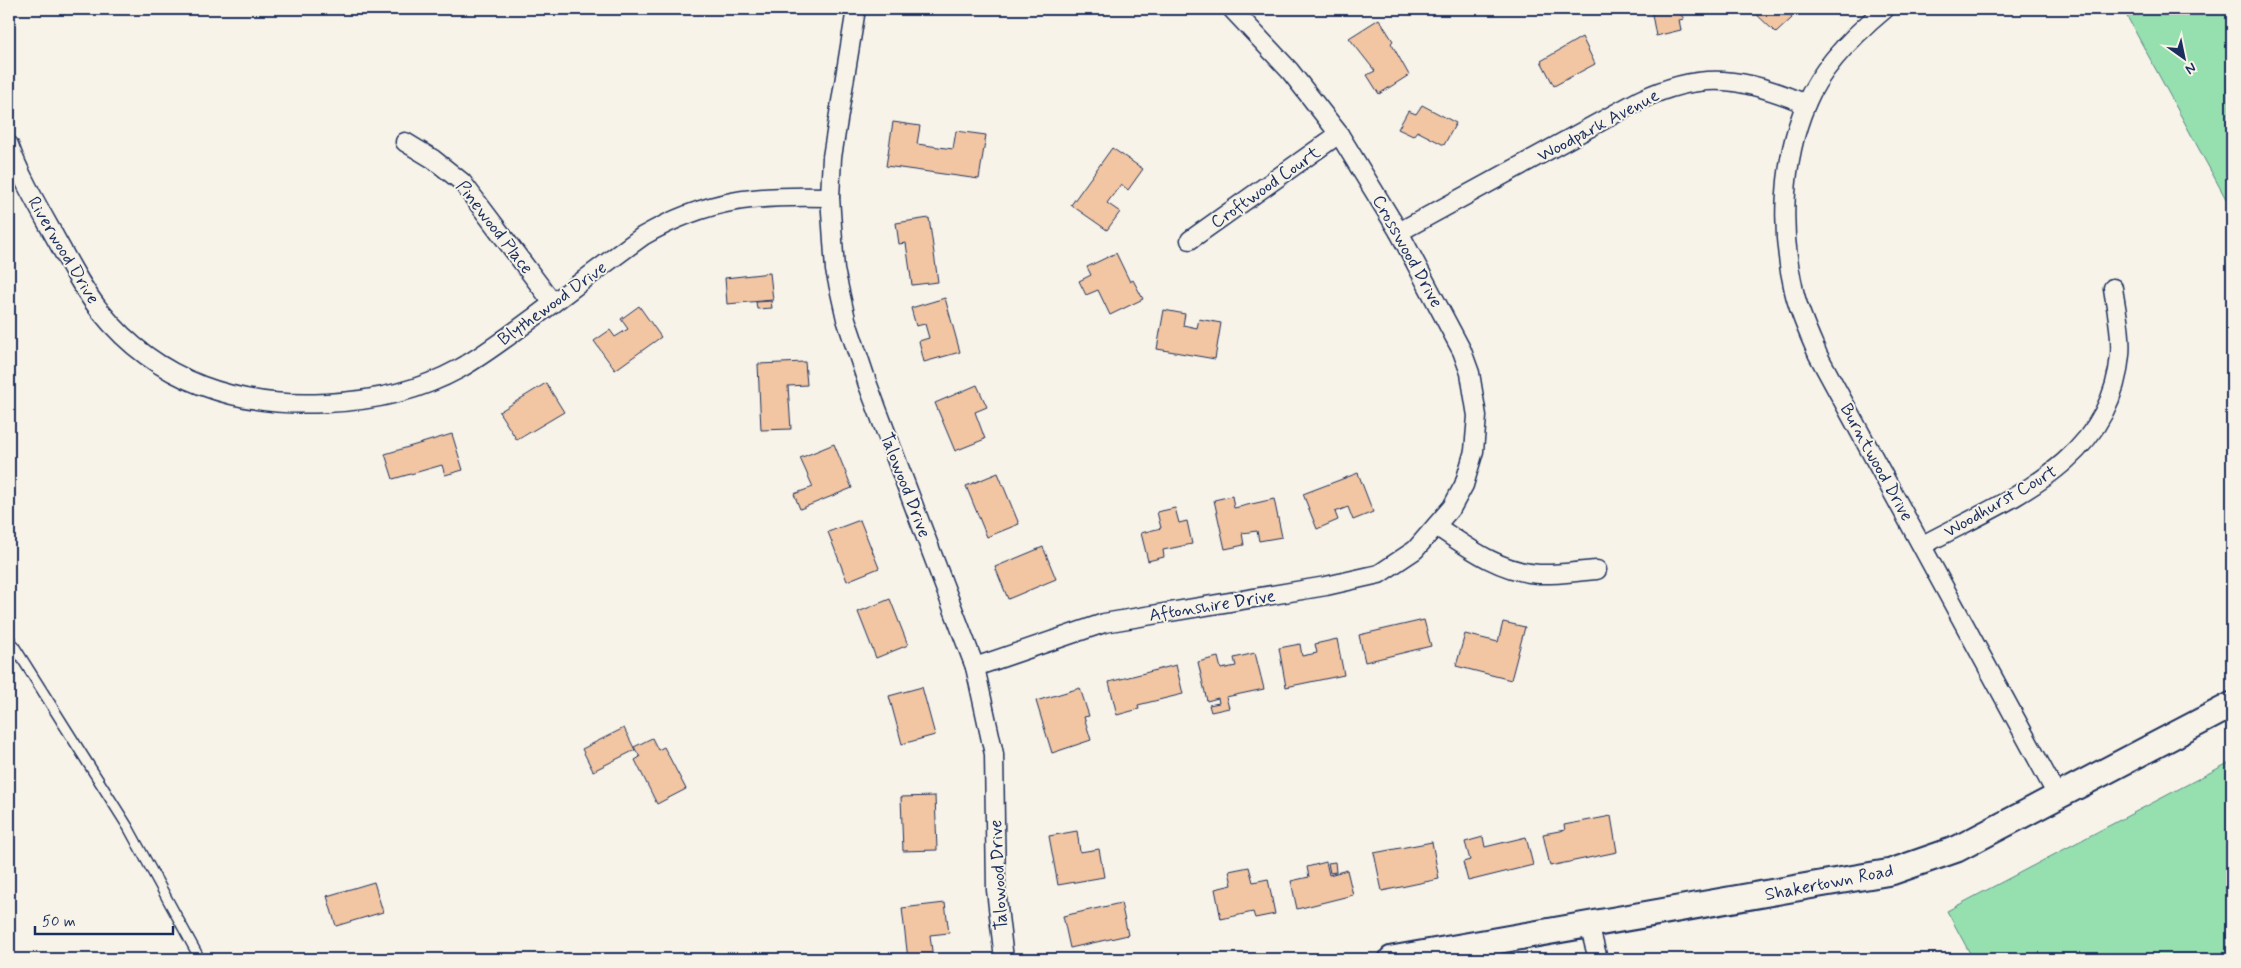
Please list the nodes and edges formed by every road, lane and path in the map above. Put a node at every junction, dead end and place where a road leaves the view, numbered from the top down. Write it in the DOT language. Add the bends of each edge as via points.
graph roads {
  1 [pos="856,9"];
  2 [pos="1232,9"];
  3 [pos="1885,9"];
  4 [pos="1806,104"];
  5 [pos="1339,134"];
  6 [pos="405,142"];
  7 [pos="9,145"];
  8 [pos="830,197"];
  9 [pos="1399,232"];
  10 [pos="1190,240"];
  11 [pos="2113,288"];
  12 [pos="553,303"];
  13 [pos="269,404"];
  14 [pos="1436,526"];
  15 [pos="1923,545"];
  16 [pos="1597,570"];
  17 [pos="9,638"];
  18 [pos="975,667"];
  19 [pos="2232,705"];
  20 [pos="2058,796"];
  21 [pos="1589,925"];
  22 [pos="200,959"];
  23 [pos="1004,959"];
  24 [pos="1392,959"];
  25 [pos="1598,959"];
  1 -- 8 [label="street, Talowood Drive" via="836,121"];
  2 -- 5 [label="street, Crosswood Drive" via="1290,71"];
  3 -- 4 [label="street" via="1851,40 1827,68"];
  4 -- 9 [label="street, Woodpark Avenue" via="1769,88 1738,81 1704,81 1670,88 1640,100"];
  4 -- 15 [label="street, Burntwood Drive" via="1792,151 1786,208 1786,235 1794,292 1818,355"];
  5 -- 9 [label="street, Crosswood Drive"];
  5 -- 10 [label="street, Croftwood Court"];
  6 -- 12 [label="street, Pinewood Place" via="462,182"];
  7 -- 13 [label="street, Riverwood Drive" via="20,176 85,290 118,330 146,355 193,383"];
  8 -- 12 [label="street, Blythewood Drive" via="751,197 705,207 643,236"];
  8 -- 18 [label="street, Talowood Drive" via="835,270 846,319"];
  9 -- 14 [label="street, Crosswood Drive" via="1462,351 1476,399 1476,434 1470,468 1452,507"];
  11 -- 15 [label="street, Woodhurst Court" via="2120,356 2108,403 2089,438 2047,477"];
  12 -- 13 [label="street, Blythewood Drive" via="458,370 424,384 388,396 348,402"];
  14 -- 16 [label="street" via="1476,553 1512,569 1539,574"];
  14 -- 18 [label="street, Aftonshire Drive" via="1415,550 1379,574 1326,586 1104,623"];
  15 -- 20 [label="street, Burntwood Drive"];
  17 -- 22 [label="lane" via="128,827"];
  18 -- 23 [label="street, Talowood Drive" via="994,754 996,890"];
  19 -- 20 [label="street, Shakertown Road"];
  20 -- 21 [label="street, Shakertown Road" via="1964,846 1891,872"];
  21 -- 24 [label="street, Shakertown Road"];
  21 -- 25 [label="street"];
}
